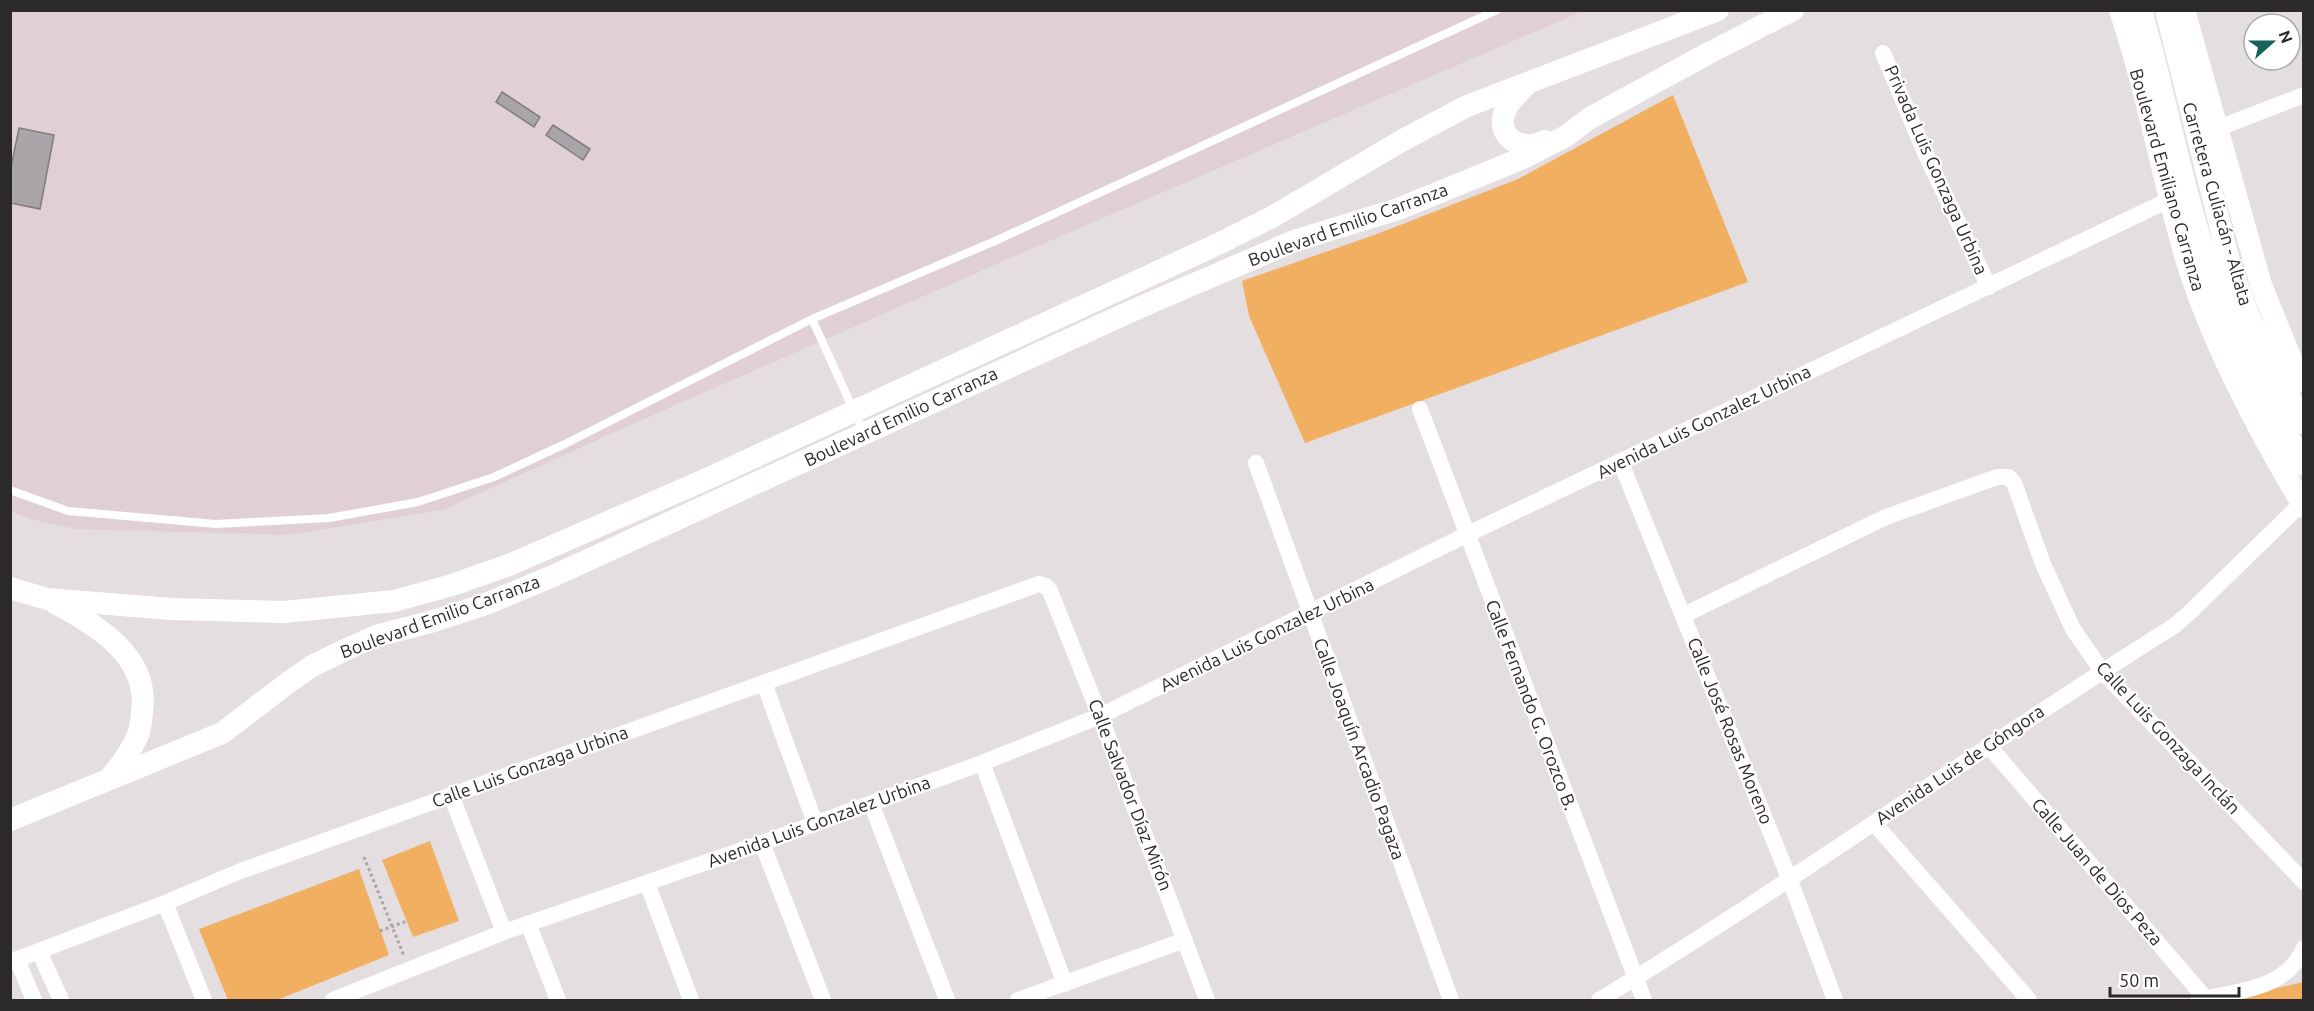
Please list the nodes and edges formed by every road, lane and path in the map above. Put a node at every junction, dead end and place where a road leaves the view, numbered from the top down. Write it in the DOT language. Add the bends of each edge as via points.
graph roads {
  1 [pos="1497,10"];
  2 [pos="1718,10"];
  3 [pos="1793,10"];
  4 [pos="2120,10"];
  5 [pos="2141,10"];
  6 [pos="2166,10"];
  7 [pos="2184,10"];
  8 [pos="1883,52"];
  9 [pos="1531,80"];
  10 [pos="2304,94"];
  11 [pos="2216,129"];
  12 [pos="1566,136"];
  13 [pos="2171,199"];
  14 [pos="1989,287"];
  15 [pos="812,319"];
  16 [pos="2304,382"];
  17 [pos="1420,409"];
  18 [pos="855,412"];
  19 [pos="2304,423"];
  20 [pos="864,434"];
  21 [pos="1256,463"];
  22 [pos="1621,463"];
  23 [pos="2304,465"];
  24 [pos="10,490"];
  25 [pos="2302,506"];
  26 [pos="1466,535"];
  27 [pos="10,588"];
  28 [pos="1050,591"];
  29 [pos="47,599"];
  30 [pos="1310,614"];
  31 [pos="1684,615"];
  32 [pos="2102,670"];
  33 [pos="764,683"];
  34 [pos="1100,716"];
  35 [pos="1988,745"];
  36 [pos="982,763"];
  37 [pos="109,780"];
  38 [pos="451,795"];
  39 [pos="871,803"];
  40 [pos="10,820"];
  41 [pos="815,823"];
  42 [pos="1874,823"];
  43 [pos="762,843"];
  44 [pos="364,857"];
  45 [pos="1789,878"];
  46 [pos="2304,882"];
  47 [pos="647,883"];
  48 [pos="165,903"];
  49 [pos="407,921"];
  50 [pos="528,923"];
  51 [pos="392,926"];
  52 [pos="380,932"];
  53 [pos="504,932"];
  54 [pos="1185,940"];
  55 [pos="2304,948"];
  56 [pos="39,951"];
  57 [pos="14,961"];
  58 [pos="410,969"];
  59 [pos="1635,978"];
  60 [pos="1065,984"];
  61 [pos="34,1000"];
  62 [pos="61,1000"];
  63 [pos="204,1000"];
  64 [pos="333,1000"];
  65 [pos="558,1000"];
  66 [pos="691,1000"];
  67 [pos="823,1000"];
  68 [pos="947,1000"];
  69 [pos="1018,1000"];
  70 [pos="1207,1000"];
  71 [pos="1451,1000"];
  72 [pos="1599,1000"];
  73 [pos="1644,1000"];
  74 [pos="1835,1000"];
  75 [pos="2029,1000"];
  76 [pos="2202,1000"];
  1 -- 15 [label="lane" via="995,241"];
  2 -- 9 [label="street, Boulevard Emilio Carranza"];
  3 -- 12 [label="street, Boulevard Emilio Carranza" via="1600,113"];
  4 -- 13 [label="street, Boulevard Emiliano Carranza"];
  5 -- 23 [label="street" via="2209,267 2240,347"];
  6 -- 19 [label="street, Carretera Culiacán - Altata" via="2231,268 2269,360"];
  7 -- 11 [label="street, Carretera Culiacán - Altata"];
  8 -- 14 [label="street, Privada Luis Gonzaga Urbina"];
  9 -- 12 [label="street" via="1507,107 1503,128 1508,138 1529,146"];
  9 -- 18 [label="street, Boulevard Emilio Carranza" via="1467,106 1218,244"];
  10 -- 11 [label="street"];
  11 -- 16 [label="street, Carretera Culiacán - Altata" via="2261,285"];
  12 -- 20 [label="street, Boulevard Emilio Carranza" via="1488,174 1408,205 1294,241"];
  13 -- 14 [label="street, Avenida Luis Gonzalez Urbina"];
  13 -- 25 [label="street, Boulevard Emiliano Carranza" via="2183,249 2218,342"];
  14 -- 22 [label="street, Avenida Luis Gonzalez Urbina"];
  15 -- 18 [label="lane"];
  15 -- 24 [label="lane" via="494,477 418,502 329,518 216,524 68,512"];
  17 -- 26 [label="street, Calle Fernando G. Orozco B."];
  18 -- 20 [label="lane"];
  18 -- 29 [label="street, Boulevard Emilio Carranza" via="509,565 394,601 284,612 223,612"];
  20 -- 37 [label="street, Boulevard Emilio Carranza" via="553,576 495,600 376,636 347,649 296,676 222,733"];
  21 -- 30 [label="street, Calle Joaquín Arcadio Pagaza"];
  22 -- 26 [label="street, Avenida Luis Gonzalez Urbina"];
  22 -- 31 [label="street, Calle José Rosas Moreno"];
  25 -- 32 [label="street, Avenida Luis de Góngora" via="2174,626"];
  26 -- 30 [label="street, Avenida Luis Gonzalez Urbina"];
  26 -- 59 [label="street, Calle Fernando G. Orozco B."];
  27 -- 29 [label="street, Boulevard Emilio Carranza"];
  28 -- 33 [label="street, Calle Luis Gonzaga Urbina" via="1046,586 1033,586"];
  28 -- 34 [label="street, Calle Salvador Díaz Mirón"];
  29 -- 37 [label="street" via="86,619 116,642 133,663 141,684 139,733"];
  30 -- 34 [label="street, Avenida Luis Gonzalez Urbina"];
  30 -- 71 [label="street, Calle Joaquín Arcadio Pagaza"];
  31 -- 32 [label="street, Calle Luis Gonzaga Inclán" via="1886,517 2004,475 2014,483 2043,564 2073,629"];
  31 -- 45 [label="street, Calle José Rosas Moreno"];
  32 -- 35 [label="street, Avenida Luis de Góngora"];
  32 -- 46 [label="street, Calle Luis Gonzaga Inclán"];
  33 -- 38 [label="street, Calle Luis Gonzaga Urbina"];
  33 -- 41 [label="street"];
  34 -- 36 [label="street, Avenida Luis Gonzalez Urbina"];
  34 -- 54 [label="street, Calle Salvador Díaz Mirón"];
  35 -- 42 [label="street, Avenida Luis de Góngora"];
  35 -- 76 [label="street, Calle Juan de Dios Peza"];
  36 -- 39 [label="street, Avenida Luis Gonzalez Urbina"];
  36 -- 60 [label="street"];
  37 -- 40 [label="street, Boulevard Emilio Carranza"];
  38 -- 48 [label="street, Calle Luis Gonzaga Urbina" via="238,872"];
  38 -- 53 [label="street"];
  39 -- 41 [label="street, Avenida Luis Gonzalez Urbina"];
  39 -- 68 [label="street"];
  41 -- 43 [label="street, Avenida Luis Gonzalez Urbina"];
  42 -- 45 [label="street, Avenida Luis de Góngora"];
  42 -- 75 [label="street"];
  43 -- 47 [label="street, Avenida Luis Gonzalez Urbina"];
  43 -- 67 [label="street"];
  44 -- 51 [label="path"];
  45 -- 59 [label="street, Avenida Luis de Góngora"];
  45 -- 74 [label="street, Calle José Rosas Moreno"];
  47 -- 50 [label="street, Avenida Luis Gonzalez Urbina"];
  47 -- 66 [label="street"];
  48 -- 56 [label="street, Calle Luis Gonzaga Urbina"];
  48 -- 63 [label="street"];
  49 -- 51 [label="path"];
  50 -- 53 [label="street, Avenida Luis Gonzalez Urbina"];
  50 -- 65 [label="street"];
  51 -- 52 [label="path"];
  51 -- 58 [label="path"];
  53 -- 58 [label="street, Avenida Luis Gonzalez Urbina"];
  54 -- 60 [label="street"];
  54 -- 70 [label="street, Calle Salvador Díaz Mirón"];
  55 -- 76 [label="street" via="2291,970 2269,983"];
  56 -- 57 [label="street, Calle Luis Gonzaga Urbina"];
  56 -- 62 [label="street"];
  57 -- 61 [label="street"];
  58 -- 64 [label="street, Avenida Luis Gonzalez Urbina"];
  59 -- 72 [label="street, Avenida Luis de Góngora"];
  59 -- 73 [label="street, Calle Fernando G. Orozco B."];
  60 -- 69 [label="street"];
}
